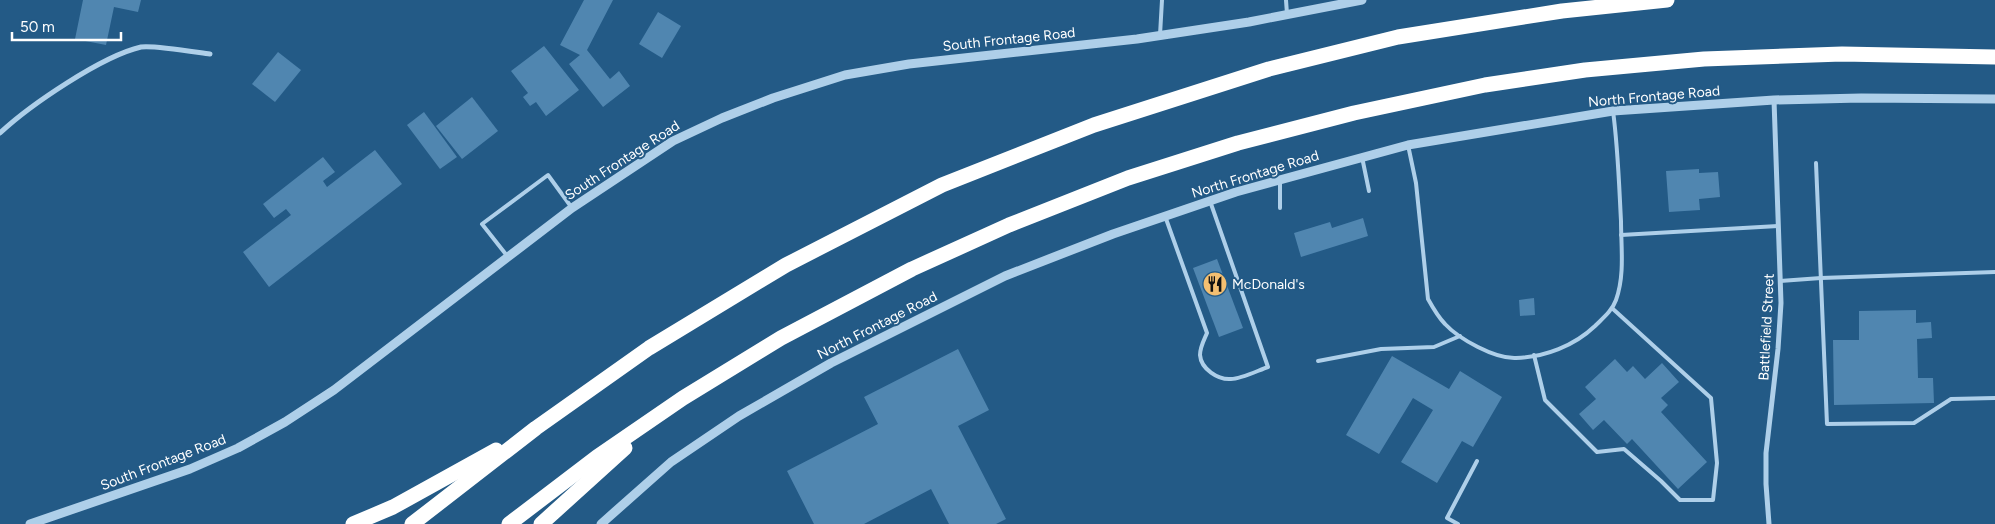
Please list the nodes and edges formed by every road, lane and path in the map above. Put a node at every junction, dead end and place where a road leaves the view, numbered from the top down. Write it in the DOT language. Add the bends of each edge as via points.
graph roads {
  1 [pos="1162,0"];
  2 [pos="1286,0"];
  3 [pos="1362,0"];
  4 [pos="1667,0"];
  5 [pos="1329,3"];
  6 [pos="1287,14"];
  7 [pos="1160,36"];
  8 [pos="210,54"];
  9 [pos="1995,56"];
  10 [pos="1995,99"];
  11 [pos="1774,100"];
  12 [pos="1613,111"];
  13 [pos="0,133"];
  14 [pos="1408,145"];
  15 [pos="1362,157"];
  16 [pos="1816,163"];
  17 [pos="1280,179"];
  18 [pos="1369,191"];
  19 [pos="1210,201"];
  20 [pos="572,208"];
  21 [pos="1280,208"];
  22 [pos="1165,216"];
  23 [pos="1778,226"];
  24 [pos="1621,235"];
  25 [pos="508,258"];
  26 [pos="1995,272"];
  27 [pos="1821,278"];
  28 [pos="1780,282"];
  29 [pos="1613,309"];
  30 [pos="1460,336"];
  31 [pos="1534,355"];
  32 [pos="1318,361"];
  33 [pos="683,398"];
  34 [pos="1995,398"];
  35 [pos="536,428"];
  36 [pos="1478,460"];
  37 [pos="30,524"];
  38 [pos="353,524"];
  39 [pos="412,524"];
  40 [pos="509,524"];
  41 [pos="541,524"];
  42 [pos="601,524"];
  43 [pos="1458,524"];
  44 [pos="1769,524"];
  1 -- 7 [label="lane"];
  2 -- 6 [label="lane"];
  3 -- 5 [label="street, South Frontage Road"];
  4 -- 35 [label="highway" via="1562,11 1398,37 1269,69 1094,125 942,185 786,265 648,348"];
  5 -- 6 [label="street, South Frontage Road"];
  6 -- 7 [label="street, South Frontage Road"];
  7 -- 20 [label="street, South Frontage Road" via="909,64 845,76 773,98 672,142"];
  8 -- 13 [label="street" via="142,47 112,57 56,90"];
  9 -- 33 [label="highway" via="1842,54 1704,59 1585,70 1475,87 1354,112 1247,140 1128,178 1009,225 912,270 781,338"];
  10 -- 11 [label="street, North Frontage Road"];
  11 -- 12 [label="street, North Frontage Road"];
  11 -- 23 [label="street, Battlefield Street"];
  12 -- 14 [label="street, North Frontage Road"];
  12 -- 24 [label="lane" via="1618,145"];
  14 -- 15 [label="street, North Frontage Road"];
  14 -- 30 [label="lane" via="1416,182 1428,299 1446,325"];
  15 -- 17 [label="street, North Frontage Road"];
  15 -- 18 [label="lane"];
  16 -- 27 [label="lane"];
  17 -- 19 [label="street, North Frontage Road"];
  17 -- 21 [label="lane"];
  19 -- 22 [label="street, North Frontage Road"];
  19 -- 22 [label="lane" via="1268,367 1232,380 1219,377 1202,364 1201,348 1207,333"];
  20 -- 25 [label="street, South Frontage Road"];
  20 -- 25 [label="lane" via="548,175 482,224"];
  22 -- 42 [label="street, North Frontage Road" via="1005,276 831,363 739,416 671,462"];
  23 -- 24 [label="lane"];
  23 -- 28 [label="street, Battlefield Street"];
  24 -- 29 [label="lane" via="1621,283"];
  25 -- 37 [label="street, South Frontage Road" via="334,390 285,422 190,469"];
  26 -- 27 [label="lane"];
  27 -- 28 [label="lane"];
  27 -- 34 [label="lane" via="1827,424 1914,423 1950,399"];
  28 -- 44 [label="street, Battlefield Street" via="1778,349 1766,453"];
  29 -- 31 [label="lane" via="1582,339 1556,351"];
  29 -- 31 [label="lane" via="1710,398 1717,463 1713,500 1680,500 1624,449 1597,452 1545,400"];
  30 -- 31 [label="lane" via="1492,352 1514,358"];
  30 -- 32 [label="lane" via="1434,347 1381,349"];
  33 -- 40 [label="highway" via="597,457"];
  33 -- 41 [label="highway"];
  35 -- 38 [label="highway" via="393,507"];
  35 -- 39 [label="highway"];
  36 -- 43 [label="lane" via="1447,518"];
}
